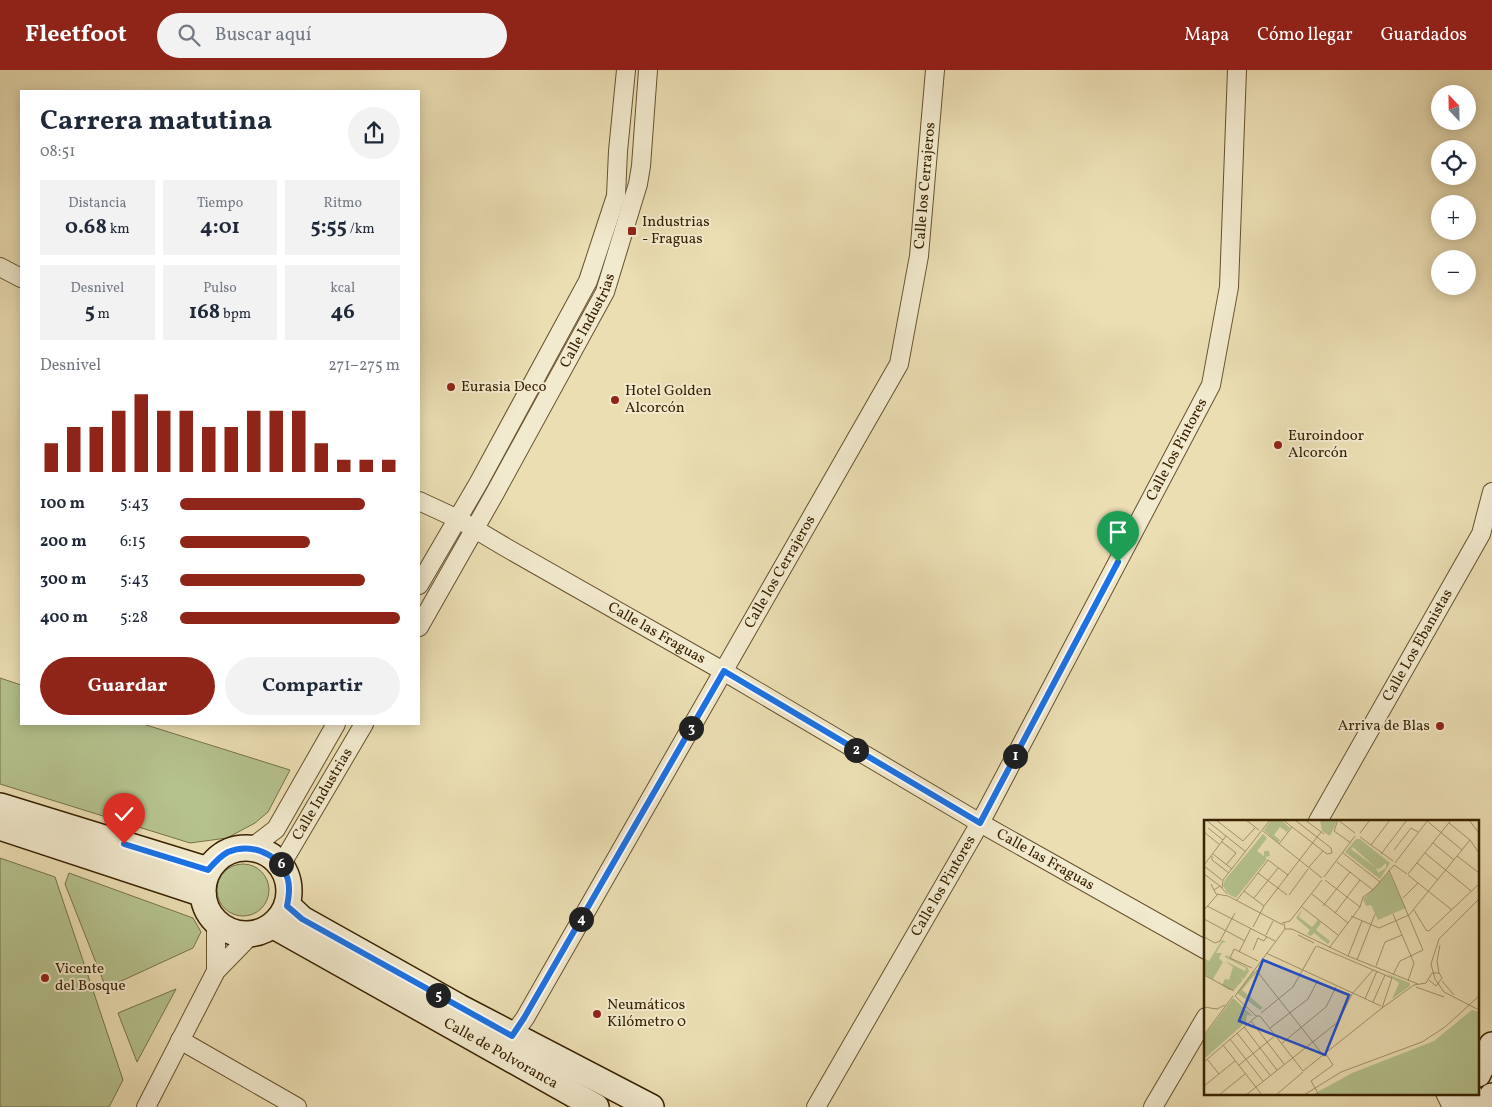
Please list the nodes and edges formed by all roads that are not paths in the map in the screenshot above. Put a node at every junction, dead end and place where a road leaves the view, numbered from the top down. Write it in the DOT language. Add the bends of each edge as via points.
graph roads {
  1 [pos="626,70"];
  2 [pos="648,70"];
  3 [pos="935,70"];
  4 [pos="1237,70"];
  5 [pos="0,267"];
  6 [pos="20,277"];
  7 [pos="1492,492"];
  8 [pos="420,501"];
  9 [pos="458,519"];
  10 [pos="475,528"];
  11 [pos="420,583"];
  12 [pos="420,625"];
  13 [pos="724,671"];
  14 [pos="335,725"];
  15 [pos="363,725"];
  16 [pos="0,806"];
  17 [pos="1319,820"];
  18 [pos="980,823"];
  19 [pos="0,827"];
  20 [pos="251,848"];
  21 [pos="281,864"];
  22 [pos="208,870"];
  23 [pos="203,894"];
  24 [pos="271,922"];
  25 [pos="216,923"];
  26 [pos="1204,949"];
  27 [pos="216,971"];
  28 [pos="1204,1020"];
  29 [pos="512,1036"];
  30 [pos="180,1040"];
  31 [pos="1492,1045"];
  32 [pos="1480,1070"];
  33 [pos="1446,1094"];
  34 [pos="1468,1094"];
  35 [pos="1492,1096"];
  36 [pos="643,1105"];
  37 [pos="146,1107"];
  38 [pos="297,1107"];
  39 [pos="596,1107"];
  40 [pos="816,1107"];
  41 [pos="1153,1107"];
  42 [pos="1452,1107"];
  43 [pos="1462,1107"];
  44 [pos="1487,1107"];
  1 -- 9 [label="street, Calle Industrias" via="616,196 588,281"];
  2 -- 10 [label="street, Calle Industrias" via="638,184 606,292"];
  3 -- 13 [label="street, Calle los Cerrajeros" via="919,256 899,364"];
  4 -- 18 [label="street, Calle los Pintores" via="1229,288 1212,385"];
  5 -- 6 [label="street"];
  7 -- 17 [label="street, Calle Los Ebanistas" via="1481,534"];
  8 -- 9 [label="street, Calle las Fraguas"];
  9 -- 10 [label="street, Calle las Fraguas"];
  9 -- 11 [label="street, Calle Industrias"];
  10 -- 12 [label="street, Calle Industrias"];
  10 -- 13 [label="street, Calle las Fraguas"];
  13 -- 18 [label="street, Calle las Fraguas"];
  13 -- 29 [label="street, Calle los Cerrajeros"];
  14 -- 20 [label="street, Calle Industrias" via="276,829"];
  15 -- 21 [label="street, Calle Industrias"];
  16 -- 22 [label="street"];
  18 -- 26 [label="street, Calle las Fraguas"];
  18 -- 40 [label="street, Calle los Pintores"];
  19 -- 23 [label="street"];
  20 -- 21 [label="street" via="266,853"];
  20 -- 22 [label="street" via="228,852"];
  21 -- 24 [label="street" via="290,891"];
  22 -- 23 [label="street"];
  23 -- 25 [label="street" via="207,910"];
  24 -- 25 [label="street" via="239,934"];
  24 -- 27 [label="street"];
  24 -- 29 [label="street, Calle de Polvoranca" via="302,919"];
  24 -- 39 [label="street, Calle de Polvoranca"];
  25 -- 27 [label="street"];
  27 -- 30 [label="street"];
  28 -- 41 [label="street"];
  29 -- 36 [label="street, Calle de Polvoranca"];
  30 -- 37 [label="street"];
  30 -- 38 [label="street"];
  31 -- 32 [label="street"];
  33 -- 42 [label="street"];
  34 -- 43 [label="street"];
  35 -- 44 [label="street"];
}
